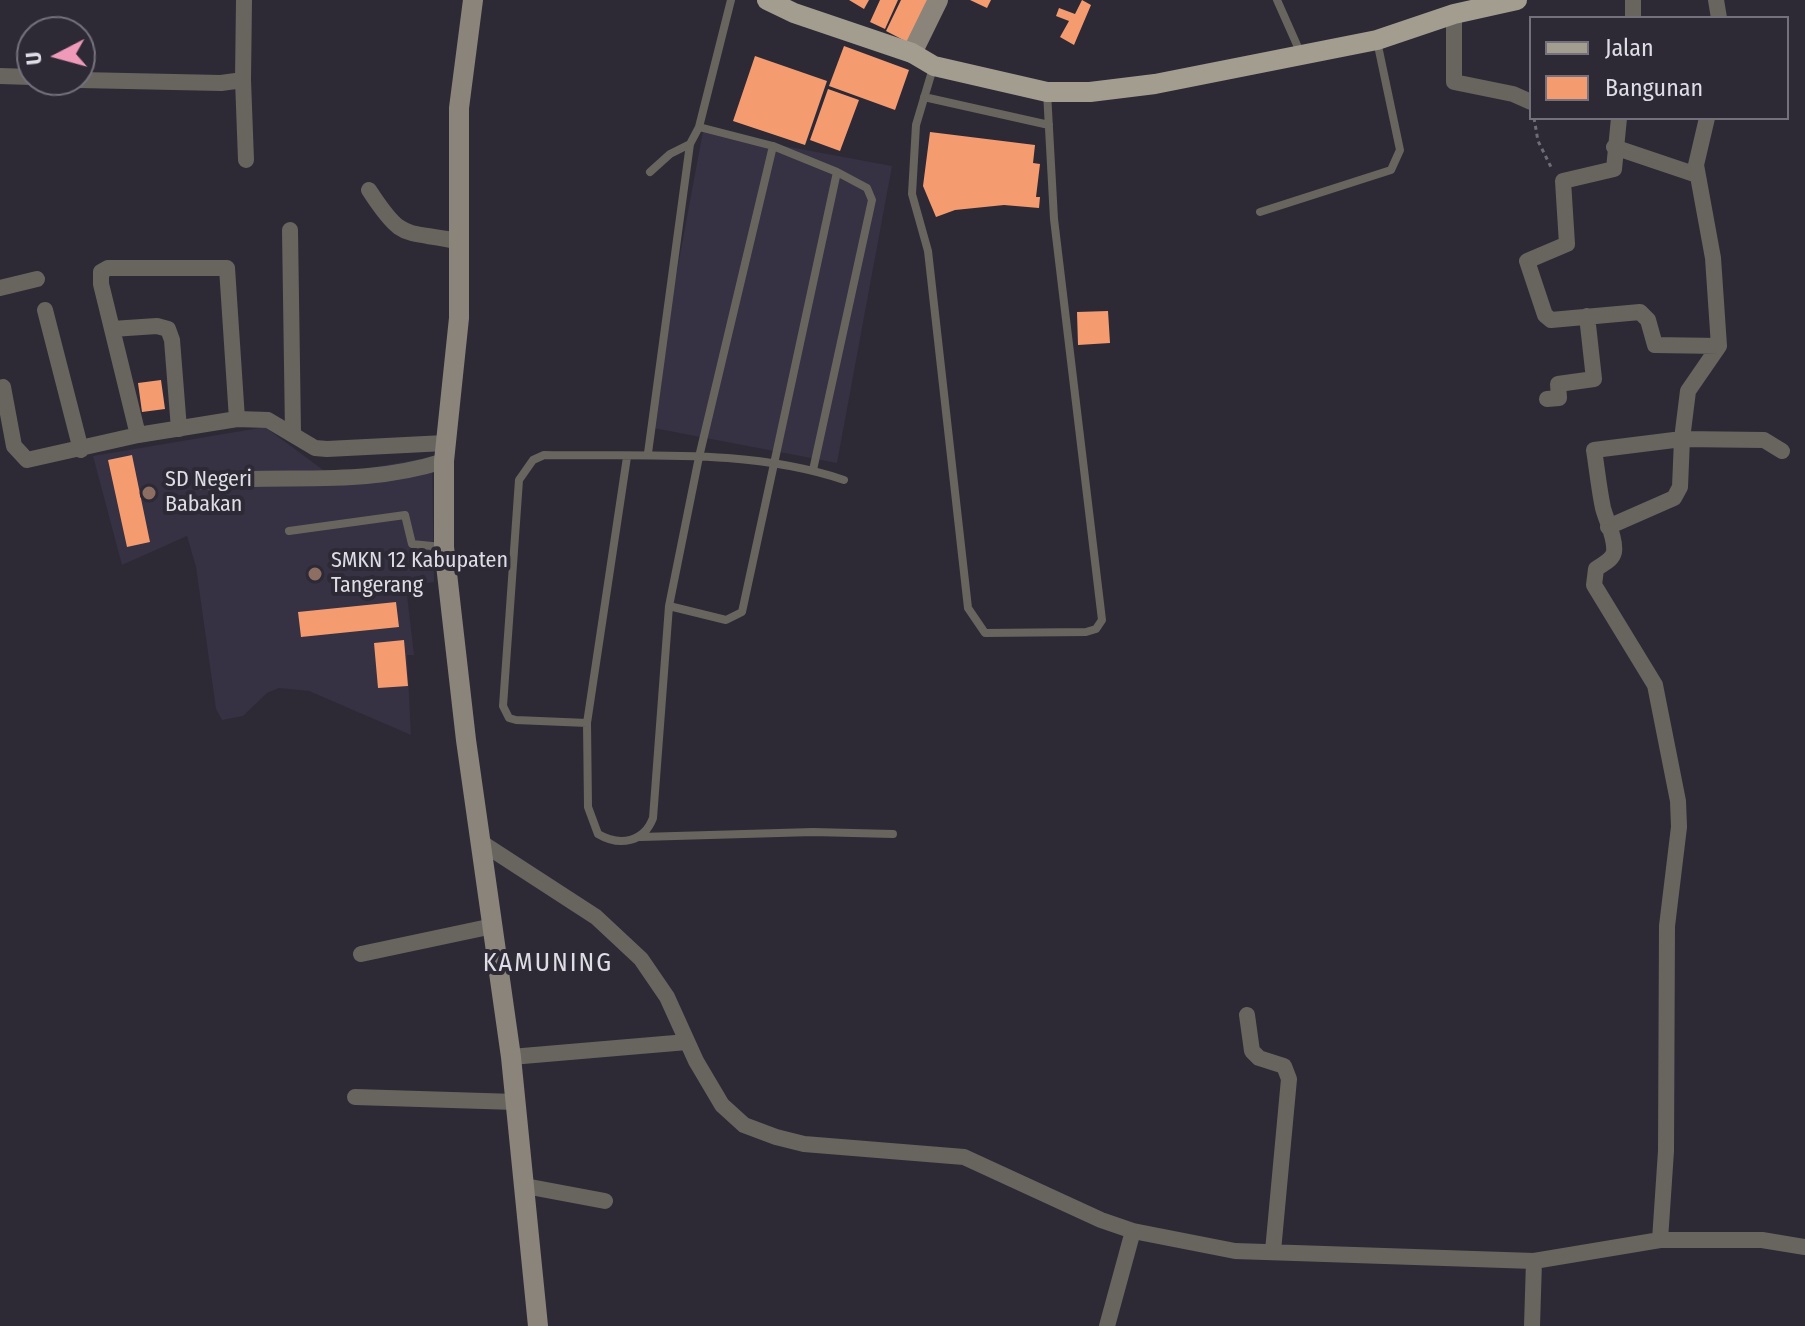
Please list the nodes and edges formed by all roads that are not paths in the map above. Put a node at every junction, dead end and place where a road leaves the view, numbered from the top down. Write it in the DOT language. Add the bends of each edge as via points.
graph roads {
  1 [pos="244,0"];
  2 [pos="473,0"];
  3 [pos="731,0"];
  4 [pos="767,0"];
  5 [pos="938,0"];
  6 [pos="1277,0"];
  7 [pos="1517,0"];
  8 [pos="1454,14"];
  9 [pos="1377,40"];
  10 [pos="912,53"];
  11 [pos="1302,55"];
  12 [pos="934,66"];
  13 [pos="96,80"];
  14 [pos="243,80"];
  15 [pos="1047,92"];
  16 [pos="924,97"];
  17 [pos="1529,101"];
  18 [pos="1619,120"];
  19 [pos="1707,120"];
  20 [pos="1049,125"];
  21 [pos="699,127"];
  22 [pos="690,144"];
  23 [pos="773,146"];
  24 [pos="1614,147"];
  25 [pos="246,160"];
  26 [pos="650,172"];
  27 [pos="837,172"];
  28 [pos="1697,175"];
  29 [pos="369,190"];
  30 [pos="1260,212"];
  31 [pos="290,230"];
  32 [pos="461,242"];
  33 [pos="37,279"];
  34 [pos="0,288"];
  35 [pos="45,310"];
  36 [pos="1587,316"];
  37 [pos="112,329"];
  38 [pos="1719,346"];
  39 [pos="3,387"];
  40 [pos="1547,399"];
  41 [pos="237,419"];
  42 [pos="179,429"];
  43 [pos="293,432"];
  44 [pos="138,435"];
  45 [pos="1682,439"];
  46 [pos="81,450"];
  47 [pos="1782,451"];
  48 [pos="444,452"];
  49 [pos="648,453"];
  50 [pos="627,457"];
  51 [pos="699,457"];
  52 [pos="776,466"];
  53 [pos="813,470"];
  54 [pos="844,480"];
  55 [pos="202,482"];
  56 [pos="1608,527"];
  57 [pos="289,531"];
  58 [pos="444,547"];
  59 [pos="669,606"];
  60 [pos="587,723"];
  61 [pos="893,834"];
  62 [pos="641,837"];
  63 [pos="482,843"];
  64 [pos="493,926"];
  65 [pos="361,954"];
  66 [pos="1247,1015"];
  67 [pos="687,1042"];
  68 [pos="511,1057"];
  69 [pos="355,1097"];
  70 [pos="516,1102"];
  71 [pos="525,1186"];
  72 [pos="605,1201"];
  73 [pos="1133,1231"];
  74 [pos="1660,1240"];
  75 [pos="1805,1247"];
  76 [pos="1273,1251"];
  77 [pos="1534,1261"];
  78 [pos="538,1326"];
  79 [pos="1107,1326"];
  80 [pos="1532,1326"];
  1 -- 14 [label="street"];
  2 -- 32 [label="street" via="459,108"];
  3 -- 21 [label="lane"];
  4 -- 10 [label="main road"];
  5 -- 10 [label="street"];
  6 -- 11 [label="lane"];
  7 -- 8 [label="main road"];
  8 -- 9 [label="main road"];
  8 -- 17 [label="street" via="1454,82"];
  9 -- 11 [label="main road"];
  9 -- 30 [label="lane" via="1400,150 1391,170"];
  10 -- 12 [label="main road"];
  11 -- 15 [label="main road" via="1155,84"];
  12 -- 15 [label="main road"];
  12 -- 16 [label="lane"];
  13 -- 14 [label="street"];
  14 -- 25 [label="street"];
  15 -- 20 [label="lane"];
  16 -- 20 [label="lane"];
  16 -- 20 [label="lane" via="916,125 912,194 928,251 968,608 985,633 1086,632 1102,620 1054,219"];
  18 -- 24 [label="street"];
  19 -- 28 [label="street"];
  21 -- 22 [label="lane"];
  21 -- 23 [label="lane"];
  22 -- 26 [label="lane"];
  22 -- 49 [label="lane"];
  23 -- 27 [label="lane"];
  23 -- 51 [label="lane"];
  24 -- 28 [label="street"];
  24 -- 36 [label="street" via="1611,171 1565,179 1567,244 1527,261 1548,319"];
  27 -- 52 [label="lane"];
  27 -- 53 [label="lane" via="867,188 872,200"];
  28 -- 38 [label="street" via="1713,258"];
  29 -- 32 [label="street" via="390,223 412,236"];
  31 -- 43 [label="street"];
  32 -- 48 [label="street" via="459,318"];
  33 -- 34 [label="street"];
  35 -- 46 [label="street"];
  36 -- 38 [label="street" via="1640,312 1655,345"];
  36 -- 40 [label="street" via="1594,379 1558,384 1559,398"];
  37 -- 41 [label="street" via="101,284 104,269 227,268"];
  37 -- 42 [label="street" via="157,326 170,333"];
  37 -- 44 [label="street"];
  38 -- 45 [label="street" via="1688,391"];
  39 -- 46 [label="street" via="14,446 21,457 32,461"];
  41 -- 42 [label="street"];
  41 -- 43 [label="street" via="268,420"];
  42 -- 44 [label="street"];
  43 -- 48 [label="street" via="315,448"];
  44 -- 46 [label="street"];
  45 -- 47 [label="street" via="1764,440"];
  45 -- 56 [label="street" via="1680,487 1674,498"];
  45 -- 56 [label="street" via="1594,450"];
  48 -- 55 [label="street" via="402,473 346,480 250,477"];
  48 -- 58 [label="street"];
  49 -- 50 [label="lane"];
  49 -- 51 [label="lane"];
  50 -- 60 [label="lane"];
  50 -- 60 [label="lane" via="544,455 533,460 519,480 505,713 516,720"];
  51 -- 52 [label="lane"];
  51 -- 59 [label="lane"];
  52 -- 53 [label="lane"];
  52 -- 59 [label="lane" via="742,612 726,620"];
  53 -- 54 [label="lane"];
  56 -- 74 [label="street" via="1613,555 1596,569 1594,585 1655,685 1679,814 1667,926 1666,1151"];
  57 -- 58 [label="lane" via="405,515 412,544"];
  58 -- 63 [label="street"];
  59 -- 62 [label="lane" via="653,818"];
  60 -- 62 [label="lane" via="593,825 606,839"];
  61 -- 62 [label="lane"];
  63 -- 64 [label="street"];
  63 -- 67 [label="street" via="596,917 641,959 667,997"];
  64 -- 65 [label="street"];
  64 -- 68 [label="street"];
  66 -- 76 [label="street" via="1252,1051 1284,1066 1289,1079"];
  67 -- 68 [label="street"];
  67 -- 73 [label="street" via="722,1105 759,1132 804,1144 964,1157 1031,1191"];
  68 -- 70 [label="street"];
  69 -- 70 [label="street"];
  70 -- 71 [label="street"];
  71 -- 72 [label="street"];
  71 -- 78 [label="street"];
  73 -- 76 [label="street" via="1235,1251"];
  73 -- 79 [label="street"];
  74 -- 75 [label="street" via="1762,1240"];
  74 -- 77 [label="street"];
  76 -- 77 [label="street"];
  77 -- 80 [label="street"];
}
